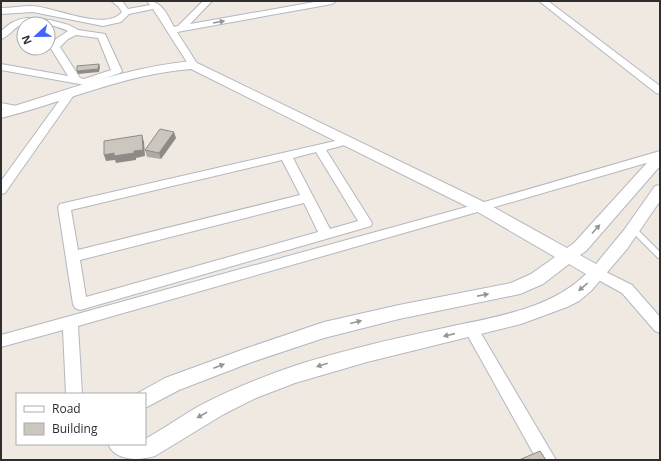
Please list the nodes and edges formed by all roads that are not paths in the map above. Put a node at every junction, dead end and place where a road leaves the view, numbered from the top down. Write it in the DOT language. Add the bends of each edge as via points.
graph roads {
  1 [pos="208,1"];
  2 [pos="282,1"];
  3 [pos="332,1"];
  4 [pos="544,1"];
  5 [pos="153,3"];
  6 [pos="121,6"];
  7 [pos="289,10"];
  8 [pos="1,11"];
  9 [pos="176,30"];
  10 [pos="75,32"];
  11 [pos="1,36"];
  12 [pos="193,66"];
  13 [pos="1,67"];
  14 [pos="80,81"];
  15 [pos="98,84"];
  16 [pos="660,91"];
  17 [pos="71,92"];
  18 [pos="1,106"];
  19 [pos="18,109"];
  20 [pos="1,114"];
  21 [pos="348,141"];
  22 [pos="320,149"];
  23 [pos="286,156"];
  24 [pos="660,156"];
  25 [pos="1,190"];
  26 [pos="660,190"];
  27 [pos="307,198"];
  28 [pos="481,207"];
  29 [pos="633,229"];
  30 [pos="326,234"];
  31 [pos="568,256"];
  32 [pos="660,256"];
  33 [pos="72,257"];
  34 [pos="598,273"];
  35 [pos="70,322"];
  36 [pos="660,327"];
  37 [pos="471,329"];
  38 [pos="1,341"];
  39 [pos="74,393"];
  40 [pos="146,397"];
  41 [pos="119,445"];
  42 [pos="141,455"];
  43 [pos="547,460"];
  1 -- 9 [label="street"];
  2 -- 7 [label="street"];
  3 -- 7 [label="street"];
  4 -- 16 [label="street"];
  5 -- 6 [label="street"];
  5 -- 9 [label="street"];
  6 -- 8 [label="street" via="118,21 99,23 34,9"];
  9 -- 7 [label="street, one-way"];
  9 -- 12 [label="street"];
  10 -- 11 [label="street" via="62,26 26,20"];
  10 -- 14 [label="street" via="66,35 55,47"];
  10 -- 14 [label="street" via="102,36 117,71"];
  12 -- 15 [label="street" via="149,70"];
  12 -- 21 [label="street"];
  13 -- 14 [label="street"];
  14 -- 15 [label="street"];
  15 -- 17 [label="street"];
  17 -- 19 [label="street"];
  17 -- 25 [label="street"];
  18 -- 19 [label="street"];
  19 -- 20 [label="street"];
  21 -- 22 [label="street"];
  21 -- 28 [label="street"];
  22 -- 23 [label="street"];
  22 -- 30 [label="street" via="366,223"];
  23 -- 27 [label="street"];
  23 -- 33 [label="street" via="64,207"];
  24 -- 28 [label="street"];
  31 -- 24 [label="street, one-way" via="580,247"];
  26 -- 29 [label="street"];
  27 -- 30 [label="street"];
  27 -- 33 [label="street"];
  28 -- 31 [label="street"];
  28 -- 35 [label="street"];
  29 -- 32 [label="lane"];
  29 -- 34 [label="street"];
  30 -- 33 [label="street" via="80,304"];
  31 -- 34 [label="street"];
  40 -- 31 [label="street, one-way" via="172,384 324,330 514,289 537,279"];
  34 -- 36 [label="street" via="626,289"];
  34 -- 37 [label="street, one-way" via="574,296 548,308"];
  35 -- 38 [label="street"];
  35 -- 39 [label="street"];
  37 -- 42 [label="street, one-way" via="326,364 270,383 219,406"];
  37 -- 43 [label="street"];
  41 -- 42 [label="street" via="133,454"];
}
